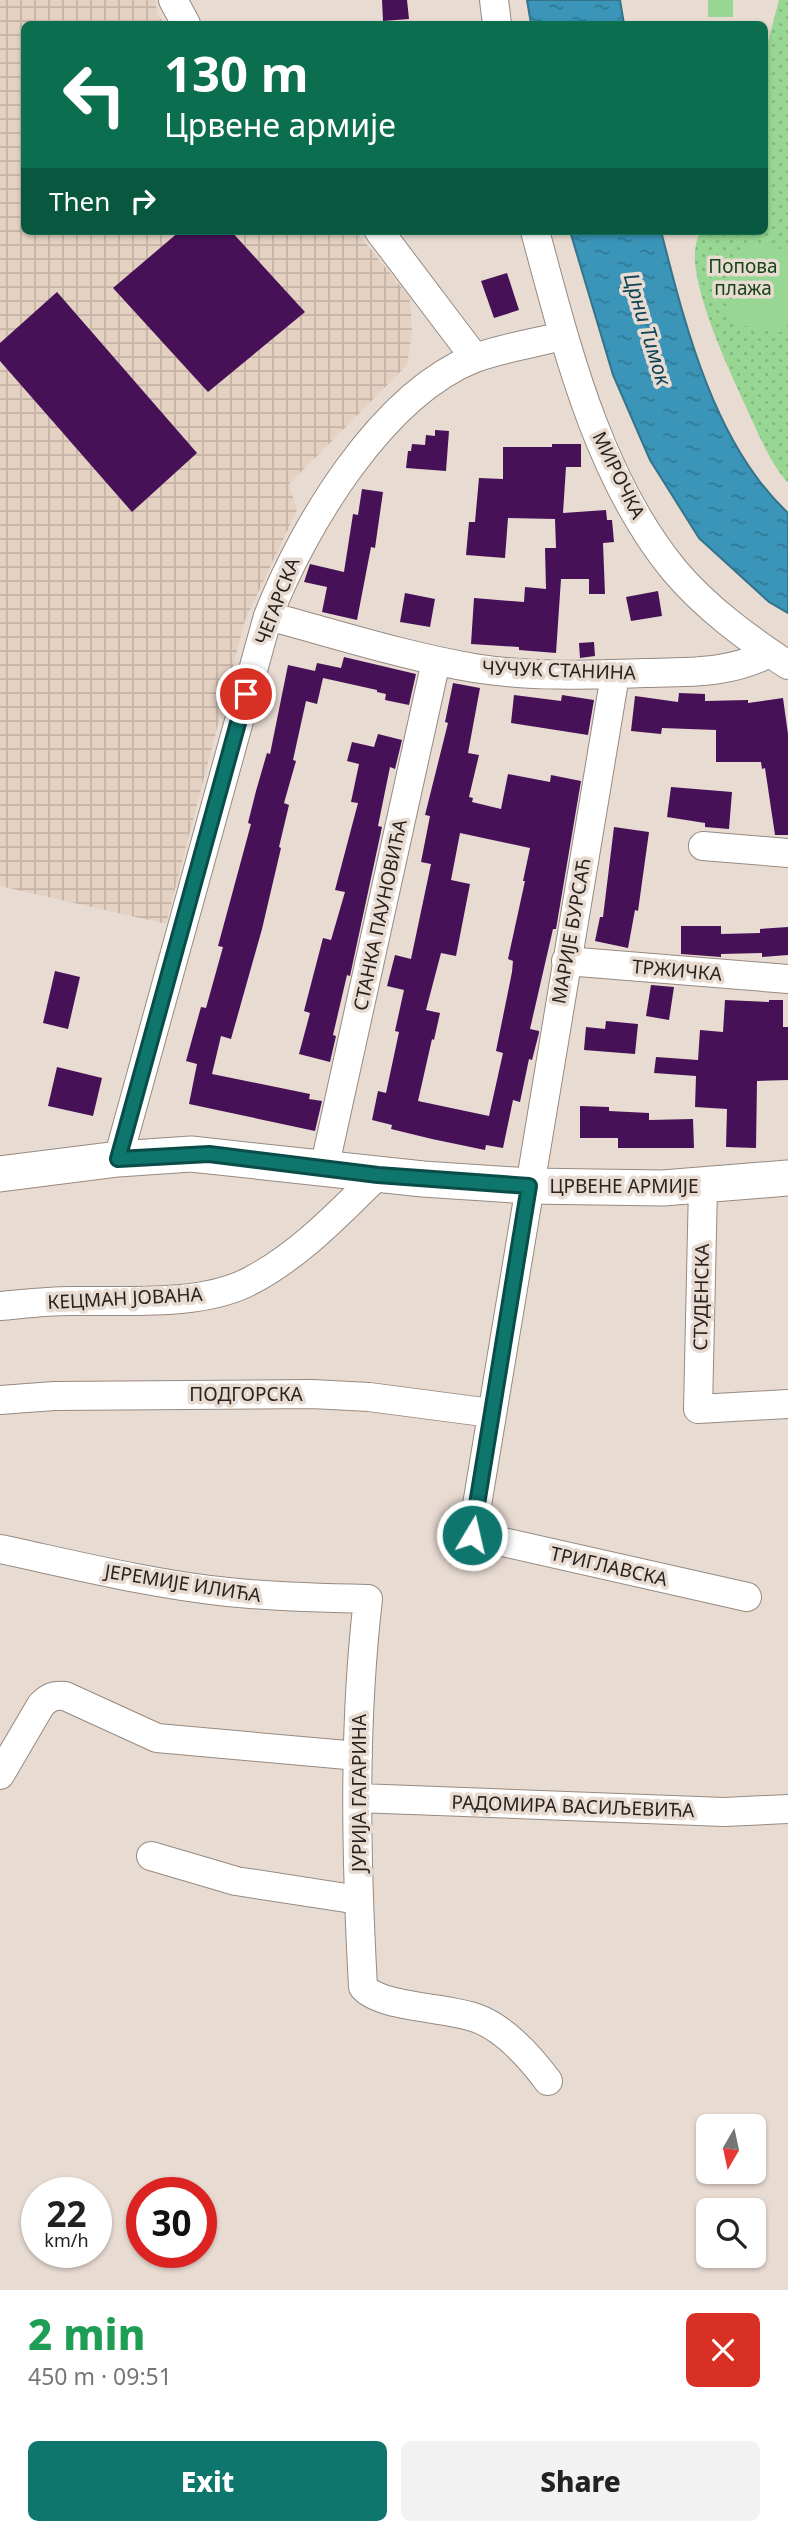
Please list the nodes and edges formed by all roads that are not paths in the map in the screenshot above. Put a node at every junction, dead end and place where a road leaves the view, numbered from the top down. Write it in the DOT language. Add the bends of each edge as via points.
graph roads {
  1 [pos="173,0"];
  2 [pos="494,0"];
  3 [pos="184,21"];
  4 [pos="497,21"];
  5 [pos="382,235"];
  6 [pos="536,235"];
  7 [pos="563,336"];
  8 [pos="475,358"];
  9 [pos="268,616"];
  10 [pos="778,659"];
  11 [pos="436,661"];
  12 [pos="614,675"];
  13 [pos="703,846"];
  14 [pos="788,853"];
  15 [pos="566,961"];
  16 [pos="788,979"];
  17 [pos="118,1159"];
  18 [pos="324,1169"];
  19 [pos="0,1174"];
  20 [pos="378,1175"];
  21 [pos="788,1178"];
  22 [pos="529,1186"];
  23 [pos="703,1186"];
  24 [pos="0,1306"];
  25 [pos="0,1400"];
  26 [pos="788,1404"];
  27 [pos="491,1413"];
  28 [pos="0,1549"];
  29 [pos="747,1597"];
  30 [pos="368,1599"];
  31 [pos="358,1756"];
  32 [pos="0,1775"];
  33 [pos="358,1798"];
  34 [pos="788,1809"];
  35 [pos="151,1856"];
  36 [pos="359,1900"];
  37 [pos="548,2081"];
  1 -- 3 [label="street"];
  2 -- 4 [label="street"];
  5 -- 8 [label="street"];
  6 -- 7 [label="street, МИРОЧКА"];
  7 -- 8 [label="street, ЧЕГАРСКА"];
  7 -- 10 [label="street, МИРОЧКА" via="607,455 647,532 709,607"];
  8 -- 9 [label="street, ЧЕГАРСКА" via="424,387 372,439 296,550"];
  9 -- 11 [label="street, ЧУЧУК СТАНИНА"];
  9 -- 17 [label="street, ЧЕГАРСКА"];
  10 -- 12 [label="street, ЧУЧУК СТАНИНА" via="725,669"];
  11 -- 12 [label="street, ЧУЧУК СТАНИНА" via="512,673"];
  11 -- 18 [label="street, СТАНКА ПАУНОВИЋА"];
  12 -- 15 [label="street, МАРИЈЕ БУРСАЋ"];
  13 -- 14 [label="street"];
  15 -- 16 [label="street, ТРЖИЧКА"];
  15 -- 22 [label="street, МАРИЈЕ БУРСАЋ"];
  17 -- 18 [label="main road, ЦРВЕНЕ АРМИЈЕ" via="209,1154"];
  17 -- 19 [label="main road, ЦРВЕНЕ АРМИЈЕ"];
  18 -- 20 [label="main road, ЦРВЕНЕ АРМИЈЕ"];
  20 -- 22 [label="main road, ЦРВЕНЕ АРМИЈЕ"];
  20 -- 24 [label="street, КЕЦМАН ЈОВАНА" via="323,1230 286,1259 224,1291"];
  21 -- 23 [label="main road, ЦРВЕНЕ АРМИЈЕ"];
  22 -- 23 [label="main road, ЦРВЕНЕ АРМИЈЕ"];
  22 -- 27 [label="street"];
  23 -- 26 [label="street, СТУДЕНСКА" via="698,1409"];
  25 -- 27 [label="street, ПОДГОРСКА" via="312,1394"];
  27 -- 29 [label="street, ТРИГЛАВСКА" via="472,1535"];
  28 -- 30 [label="street, ЈЕРЕМИЈЕ ИЛИЋА" via="225,1592"];
  30 -- 31 [label="street, ЈУРИЈА ГАГАРИНА"];
  31 -- 32 [label="street" via="157,1738 56,1695 41,1705"];
  31 -- 33 [label="street, ЈУРИЈА ГАГАРИНА"];
  33 -- 34 [label="street, РАДОМИРА ВАСИЉЕВИЋА" via="724,1812"];
  33 -- 36 [label="street, ЈУРИЈА ГАГАРИНА"];
  35 -- 36 [label="street" via="236,1881"];
  36 -- 37 [label="street, ЈУРИЈА ГАГАРИНА" via="363,1987 376,1997 463,2014 489,2024 521,2050"];
}
